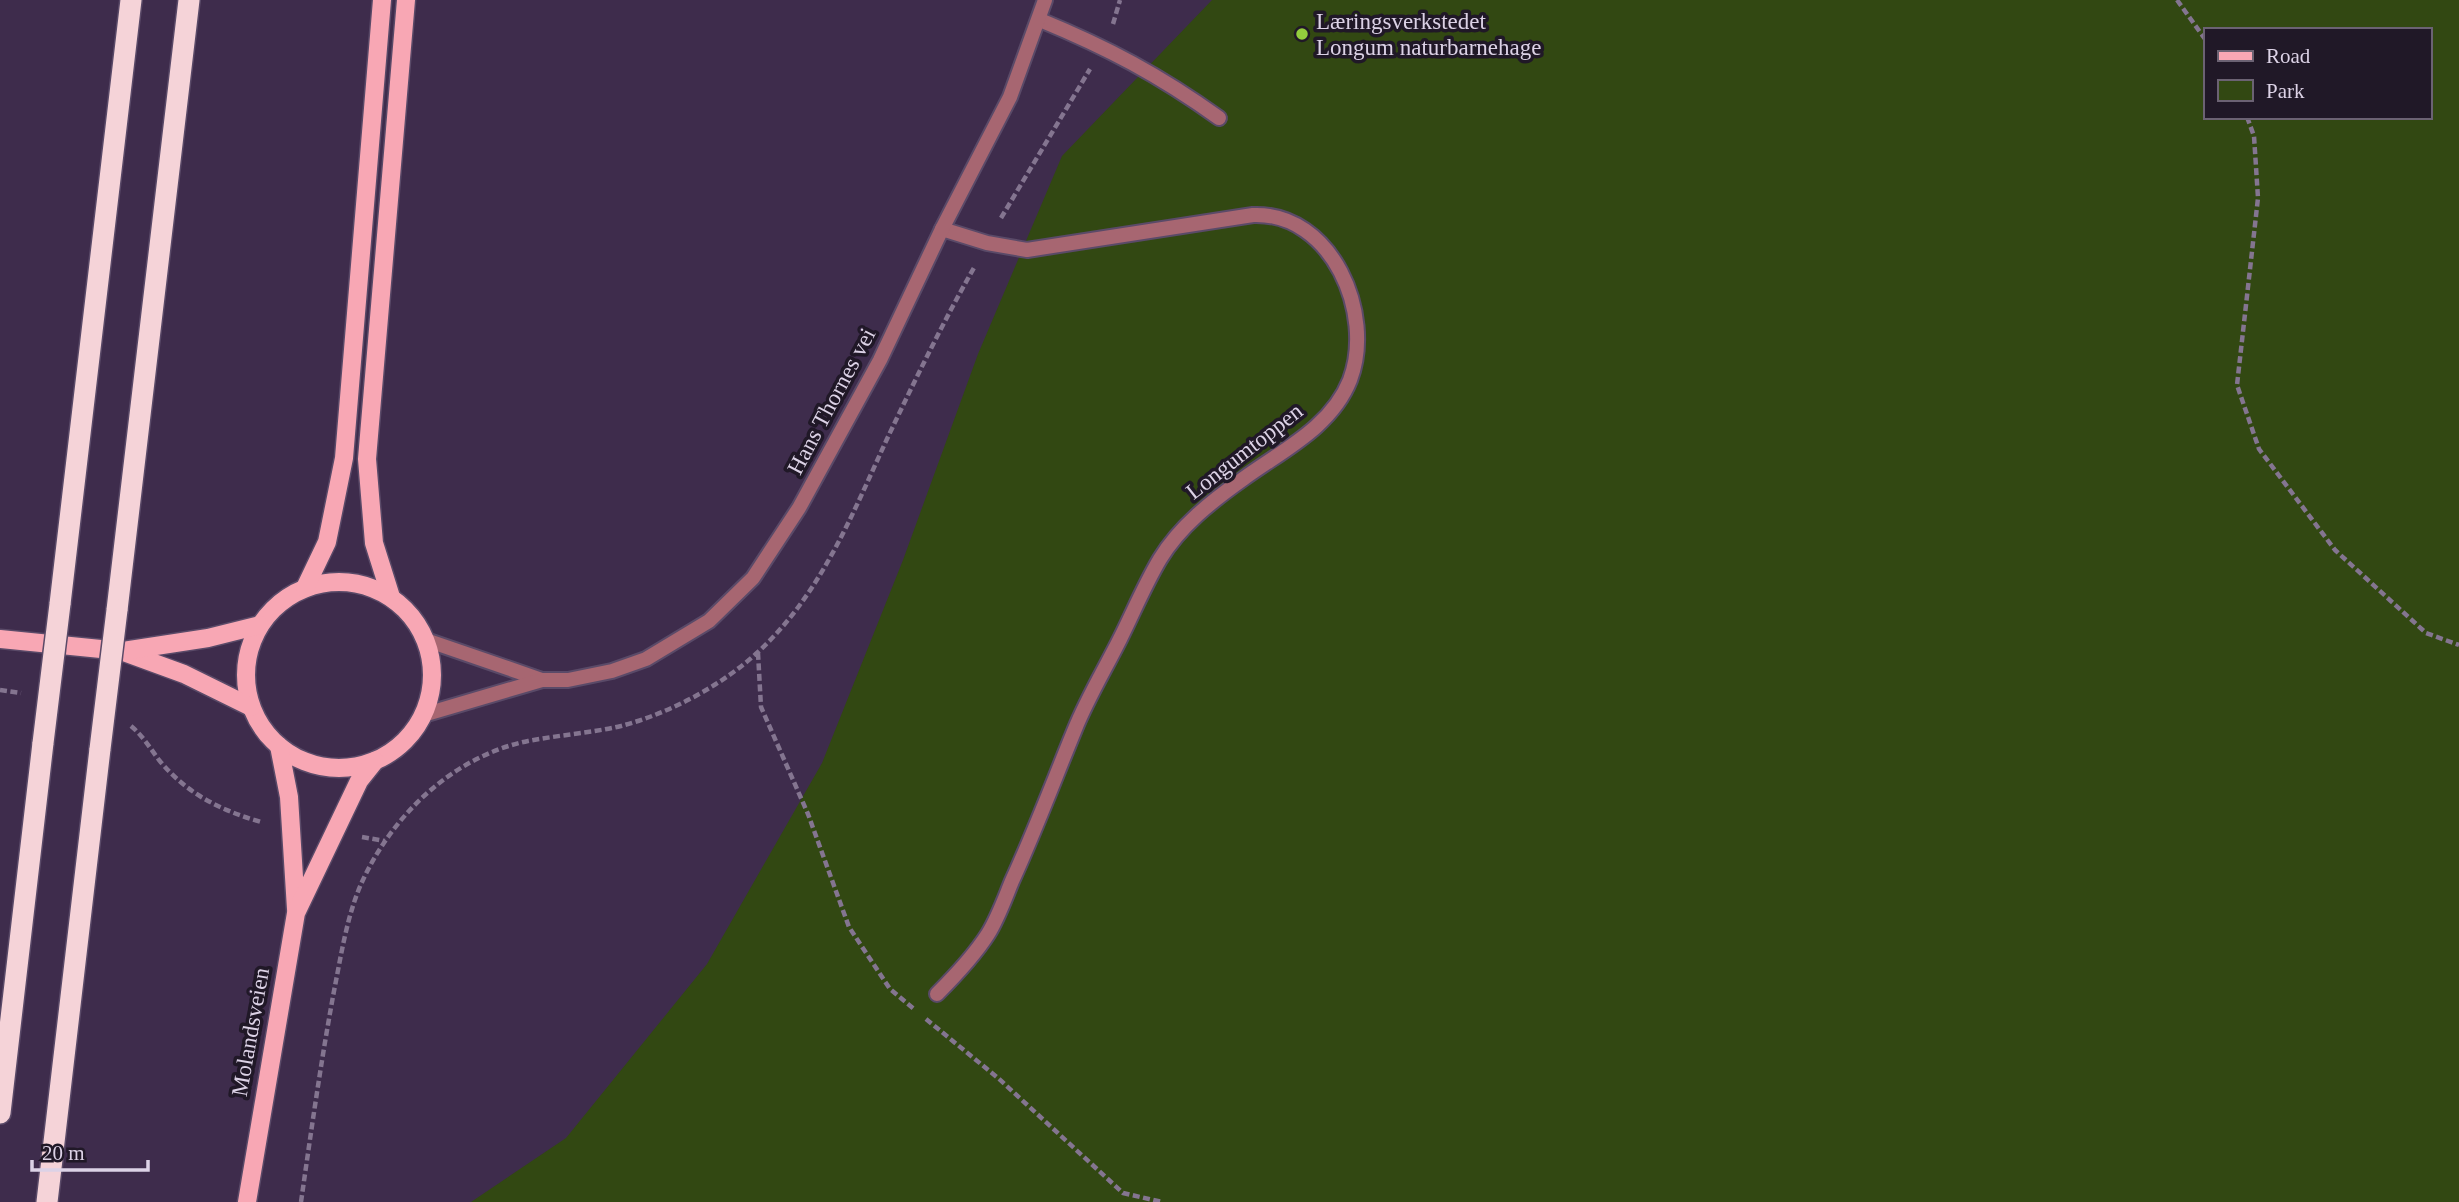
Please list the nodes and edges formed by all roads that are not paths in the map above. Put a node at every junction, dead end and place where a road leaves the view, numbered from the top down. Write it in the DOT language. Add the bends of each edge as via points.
graph roads {
  1 [pos="131,0"];
  2 [pos="189,0"];
  3 [pos="382,0"];
  4 [pos="406,0"];
  5 [pos="1045,0"];
  6 [pos="1040,20"];
  7 [pos="1219,118"];
  8 [pos="942,229"];
  9 [pos="305,588"];
  10 [pos="391,597"];
  11 [pos="260,625"];
  12 [pos="0,639"];
  13 [pos="426,640"];
  14 [pos="121,651"];
  15 [pos="542,680"];
  16 [pos="251,707"];
  17 [pos="423,715"];
  18 [pos="279,746"];
  19 [pos="376,760"];
  20 [pos="296,913"];
  21 [pos="937,994"];
  22 [pos="0,1113"];
  23 [pos="47,1202"];
  24 [pos="247,1202"];
  1 -- 22 [label="highway, bridge"];
  2 -- 23 [label="highway, bridge"];
  3 -- 9 [label="main road" via="344,458 327,542"];
  4 -- 10 [label="main road" via="368,459 374,543"];
  5 -- 6 [label="street, Hans Thornes vei"];
  6 -- 7 [label="street" via="1104,46 1160,76"];
  6 -- 8 [label="street, Hans Thornes vei" via="1010,97"];
  8 -- 15 [label="street, Hans Thornes vei" via="880,360 799,508 753,578 709,621 646,659 568,680"];
  8 -- 21 [label="street, Longumtoppen" via="1027,250 1253,215 1279,218 1307,231 1339,268 1353,306 1356,344 1349,380 1319,422 1291,449 1207,506 1160,559 1076,727 989,933"];
  9 -- 10 [label="main road" via="340,581"];
  9 -- 11 [label="main road" via="288,596"];
  10 -- 13 [label="main road" via="412,616"];
  11 -- 14 [label="main road"];
  11 -- 16 [label="main road" via="246,665"];
  12 -- 14 [label="main road"];
  13 -- 15 [label="street, Hans Thornes vei"];
  13 -- 17 [label="main road" via="432,686"];
  14 -- 16 [label="main road" via="184,674"];
  15 -- 17 [label="street, Hans Thornes vei"];
  16 -- 18 [label="main road"];
  17 -- 19 [label="main road" via="403,742"];
  18 -- 19 [label="main road" via="325,767 359,766"];
  18 -- 20 [label="main road, Molandsveien" via="289,797"];
  19 -- 20 [label="main road, Molandsveien" via="359,781"];
  20 -- 24 [label="main road, Molandsveien"];
}
